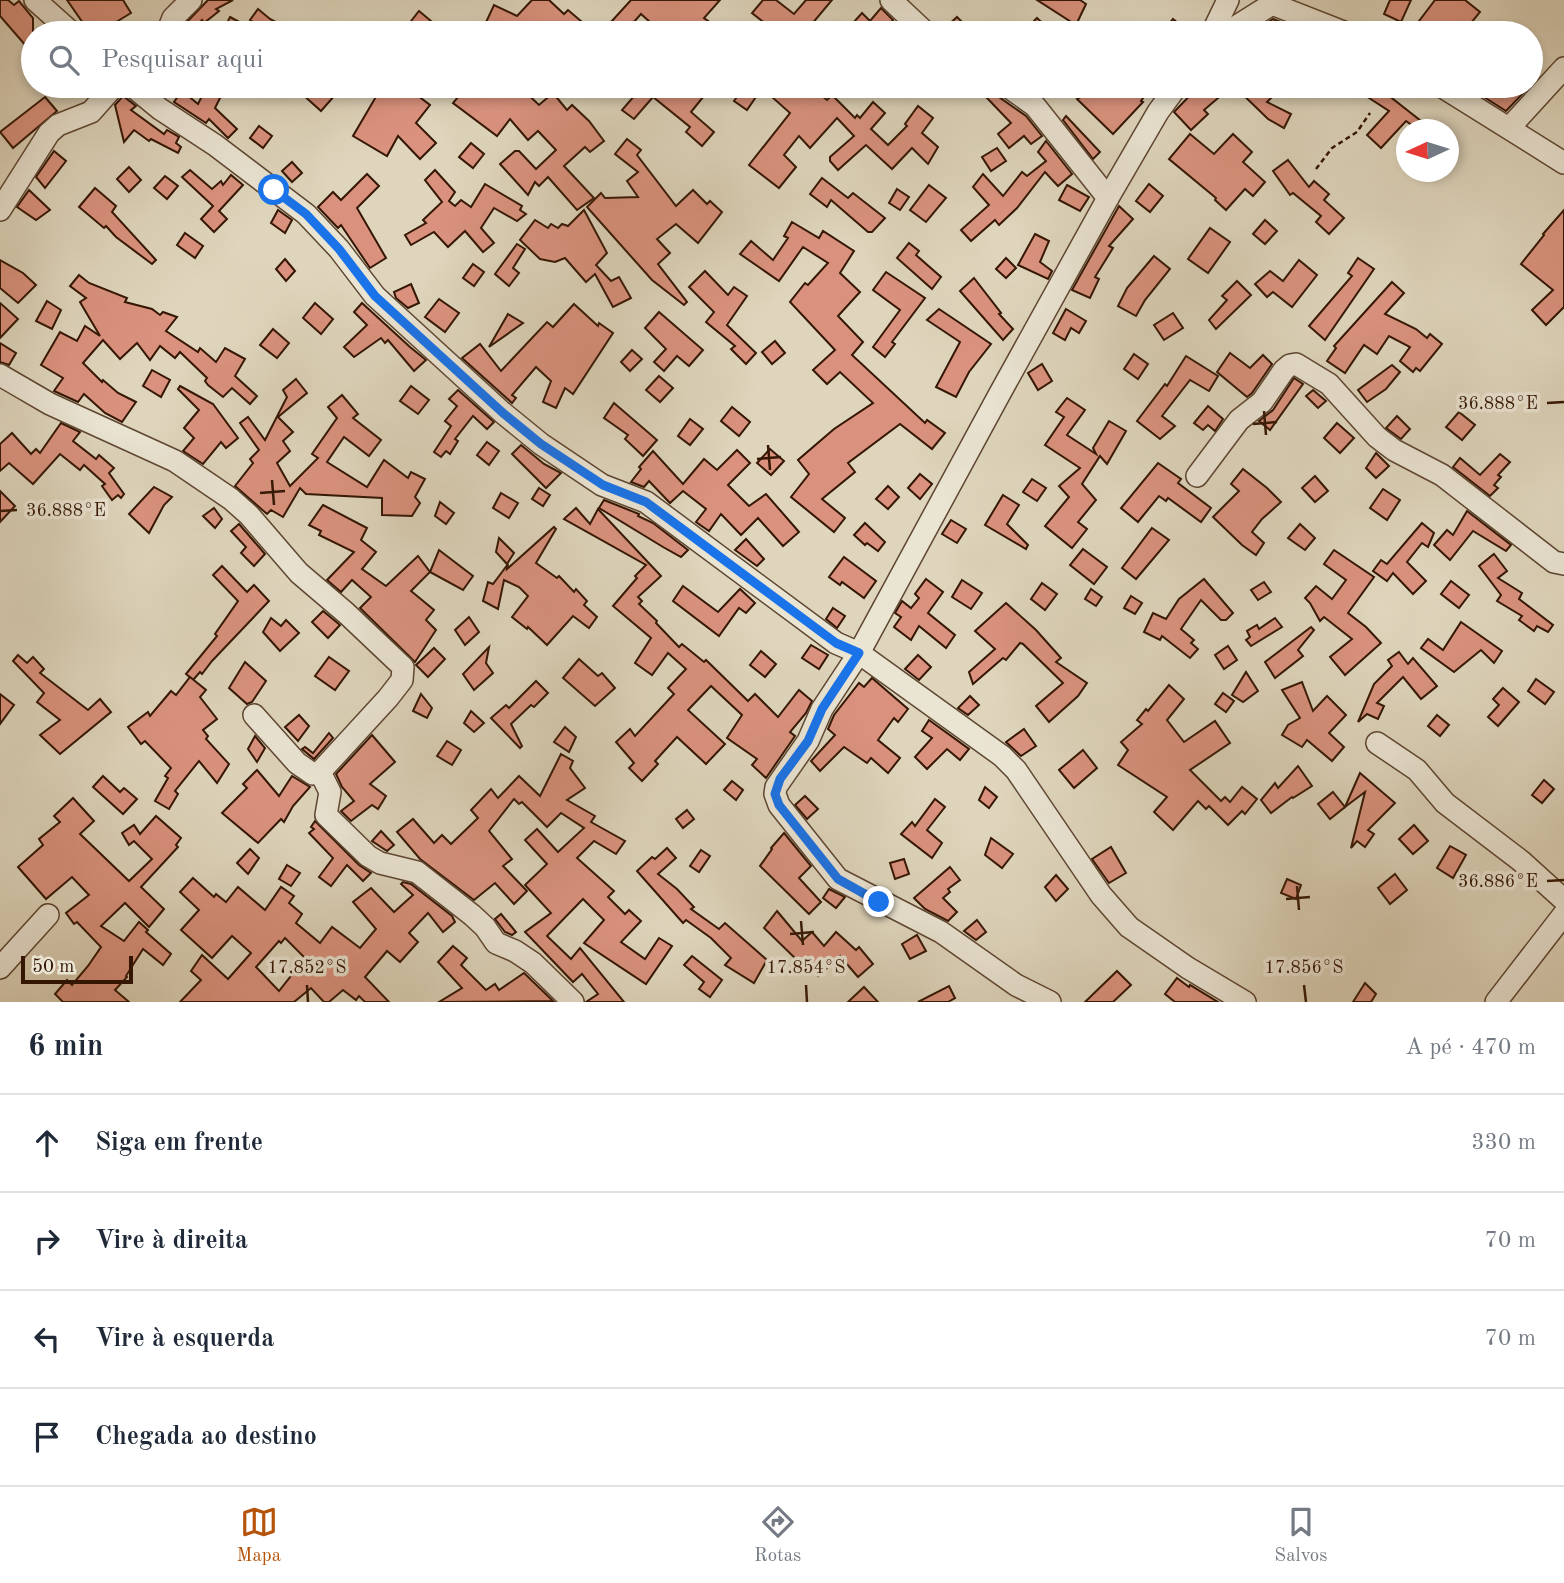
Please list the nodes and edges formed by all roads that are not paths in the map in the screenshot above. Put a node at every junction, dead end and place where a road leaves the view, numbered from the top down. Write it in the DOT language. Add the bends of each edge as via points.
graph roads {
  1 [pos="35,0"];
  2 [pos="191,0"];
  3 [pos="891,0"];
  4 [pos="1228,0"];
  5 [pos="1270,2"];
  6 [pos="59,21"];
  7 [pos="174,21"];
  8 [pos="913,21"];
  9 [pos="1218,21"];
  10 [pos="1243,21"];
  11 [pos="1317,21"];
  12 [pos="1564,68"];
  13 [pos="1543,91"];
  14 [pos="103,98"];
  15 [pos="149,98"];
  16 [pos="1023,98"];
  17 [pos="1168,98"];
  18 [pos="1460,98"];
  19 [pos="1536,98"];
  20 [pos="1509,128"];
  21 [pos="1564,163"];
  22 [pos="1108,198"];
  23 [pos="0,210"];
  24 [pos="0,375"];
  25 [pos="1197,476"];
  26 [pos="1564,564"];
  27 [pos="859,653"];
  28 [pos="254,715"];
  29 [pos="1377,743"];
  30 [pos="320,772"];
  31 [pos="1564,900"];
  32 [pos="1564,914"];
  33 [pos="48,915"];
  34 [pos="0,968"];
  35 [pos="1013,993"];
  36 [pos="573,1002"];
  37 [pos="1050,1002"];
  38 [pos="1245,1002"];
  39 [pos="1496,1002"];
  1 -- 6 [label="street"];
  2 -- 7 [label="street"];
  3 -- 8 [label="street"];
  4 -- 9 [label="street"];
  5 -- 10 [label="street"];
  5 -- 11 [label="street"];
  12 -- 13 [label="street"];
  14 -- 23 [label="street" via="91,112 49,133"];
  15 -- 27 [label="street" via="306,214 375,296 541,444 603,485 646,502 836,643"];
  16 -- 22 [label="street"];
  17 -- 22 [label="street"];
  18 -- 20 [label="street"];
  19 -- 20 [label="street"];
  20 -- 21 [label="street"];
  22 -- 27 [label="street"];
  24 -- 30 [label="street" via="50,404 175,461 232,499 299,573 401,665 401,680 388,698"];
  25 -- 26 [label="street" via="1284,370 1296,365 1329,384 1394,450 1442,475 1554,562"];
  27 -- 35 [label="street" via="776,787 779,805 838,879 941,932"];
  27 -- 38 [label="street" via="1016,770 1101,895 1129,927"];
  28 -- 30 [label="street" via="297,763 313,774"];
  29 -- 31 [label="street" via="1417,769 1445,803"];
  30 -- 36 [label="street" via="330,792 326,814 368,856 417,872 472,915 496,943 533,963"];
  32 -- 39 [label="street"];
  33 -- 34 [label="street"];
  35 -- 37 [label="street"];
}
